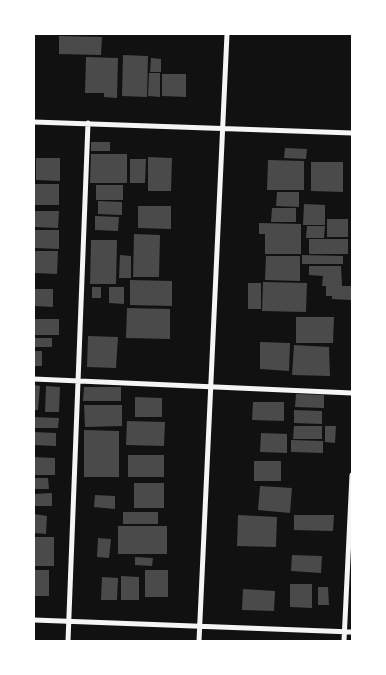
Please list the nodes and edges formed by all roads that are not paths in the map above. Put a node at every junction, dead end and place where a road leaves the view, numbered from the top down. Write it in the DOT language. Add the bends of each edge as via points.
graph roads {
  1 [pos="227,34"];
  2 [pos="34,122"];
  3 [pos="88,123"];
  4 [pos="223,128"];
  5 [pos="352,133"];
  6 [pos="34,379"];
  7 [pos="79,382"];
  8 [pos="211,386"];
  9 [pos="352,393"];
  10 [pos="352,475"];
  11 [pos="34,620"];
  12 [pos="70,621"];
  13 [pos="200,626"];
  14 [pos="344,632"];
  15 [pos="352,632"];
  16 [pos="68,641"];
  17 [pos="199,641"];
  18 [pos="344,641"];
  1 -- 4 [label="street"];
  2 -- 3 [label="street"];
  3 -- 4 [label="street"];
  3 -- 7 [label="street"];
  4 -- 5 [label="street"];
  4 -- 8 [label="street"];
  6 -- 7 [label="street"];
  7 -- 8 [label="street"];
  7 -- 12 [label="street"];
  8 -- 9 [label="street"];
  8 -- 13 [label="street"];
  10 -- 14 [label="street"];
  11 -- 12 [label="street"];
  12 -- 13 [label="street"];
  12 -- 16 [label="street"];
  13 -- 14 [label="street"];
  13 -- 17 [label="street"];
  14 -- 15 [label="street"];
  14 -- 18 [label="street"];
}
